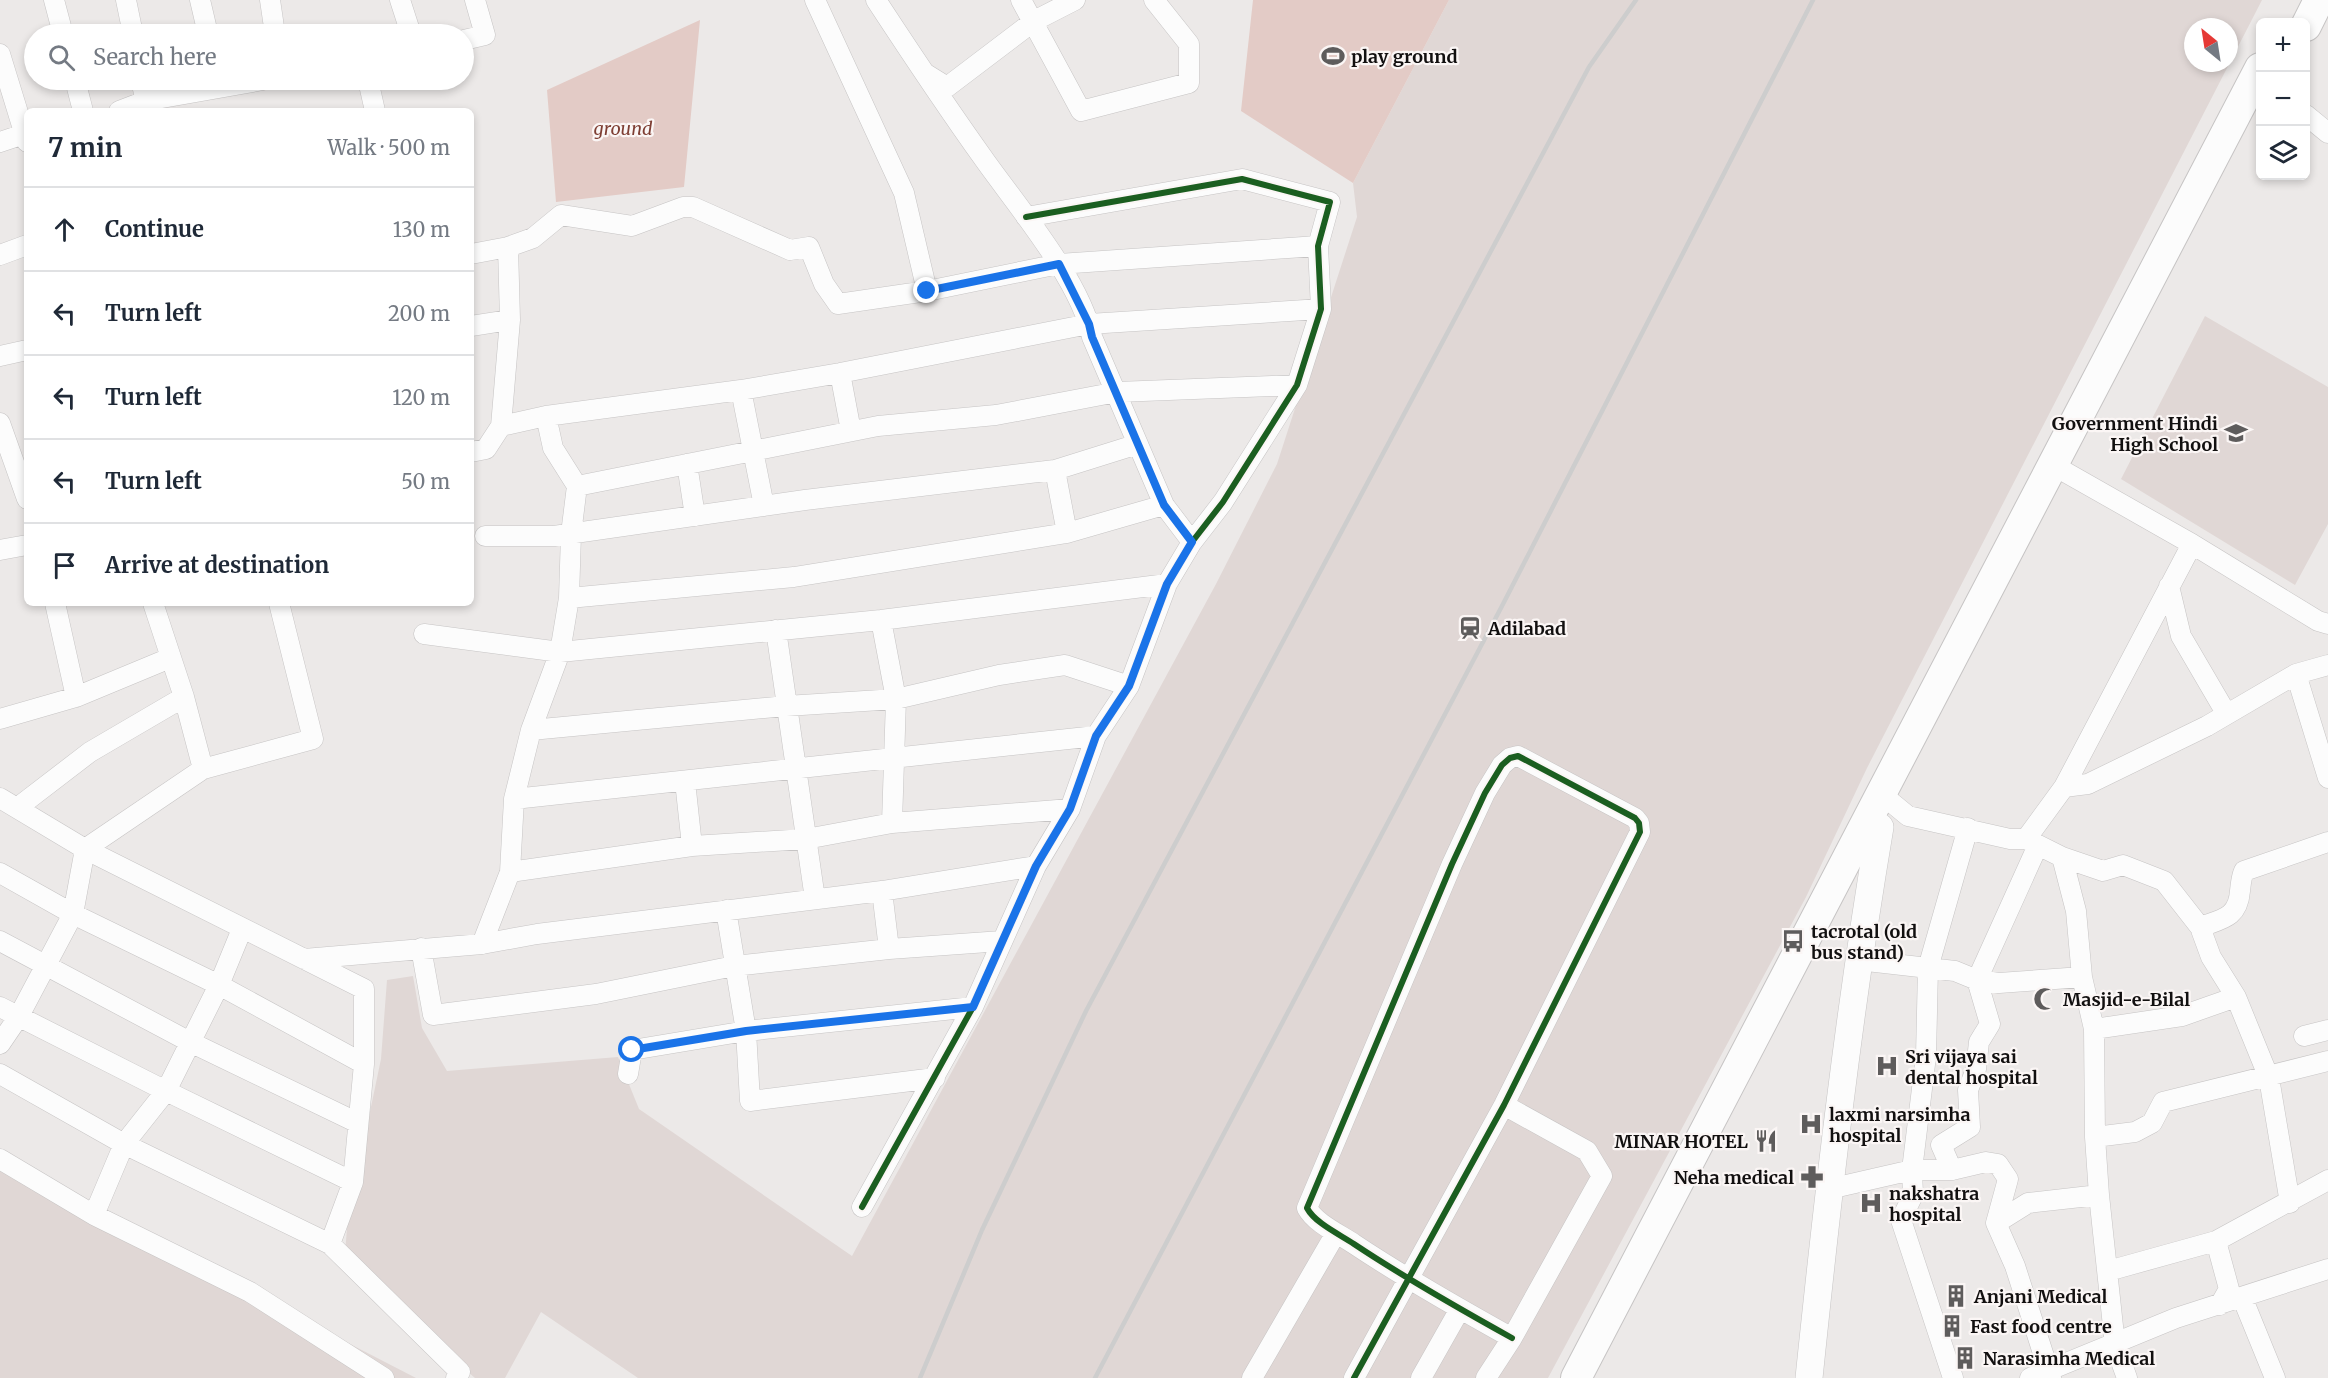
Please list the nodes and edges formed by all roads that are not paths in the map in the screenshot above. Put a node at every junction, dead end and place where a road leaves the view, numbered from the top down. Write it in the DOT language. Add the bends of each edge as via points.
graph roads {
  1 [pos="54,0"];
  2 [pos="126,0"];
  3 [pos="200,0"];
  4 [pos="270,0"];
  5 [pos="400,0"];
  6 [pos="475,0"];
  7 [pos="815,0"];
  8 [pos="876,0"];
  9 [pos="1021,0"];
  10 [pos="1075,0"];
  11 [pos="1154,0"];
  12 [pos="2296,0"];
  13 [pos="2319,0"];
  14 [pos="2286,18"];
  15 [pos="2310,18"];
  16 [pos="1034,21"];
  17 [pos="60,24"];
  18 [pos="131,24"];
  19 [pos="206,24"];
  20 [pos="274,24"];
  21 [pos="408,24"];
  22 [pos="474,38"];
  23 [pos="0,54"];
  24 [pos="923,72"];
  25 [pos="2256,81"];
  26 [pos="77,90"];
  27 [pos="143,90"];
  28 [pos="218,90"];
  29 [pos="370,90"];
  30 [pos="146,106"];
  31 [pos="81,108"];
  32 [pos="374,108"];
  33 [pos="2310,118"];
  34 [pos="2256,119"];
  35 [pos="24,130"];
  36 [pos="2328,134"];
  37 [pos="24,136"];
  38 [pos="0,142"];
  39 [pos="1026,217"];
  40 [pos="24,246"];
  41 [pos="1318,246"];
  42 [pos="508,247"];
  43 [pos="474,253"];
  44 [pos="0,255"];
  45 [pos="1059,264"];
  46 [pos="927,291"];
  47 [pos="1321,309"];
  48 [pos="510,320"];
  49 [pos="1089,324"];
  50 [pos="474,326"];
  51 [pos="24,351"];
  52 [pos="0,357"];
  53 [pos="840,373"];
  54 [pos="1297,385"];
  55 [pos="741,390"];
  56 [pos="1117,392"];
  57 [pos="546,416"];
  58 [pos="0,423"];
  59 [pos="501,426"];
  60 [pos="851,431"];
  61 [pos="1138,444"];
  62 [pos="474,451"];
  63 [pos="754,452"];
  64 [pos="687,464"];
  65 [pos="2060,469"];
  66 [pos="1055,470"];
  67 [pos="577,486"];
  68 [pos="24,491"];
  69 [pos="1164,505"];
  70 [pos="764,506"];
  71 [pos="695,516"];
  72 [pos="1067,533"];
  73 [pos="571,534"];
  74 [pos="485,536"];
  75 [pos="1192,542"];
  76 [pos="2192,544"];
  77 [pos="24,546"];
  78 [pos="0,550"];
  79 [pos="1167,584"];
  80 [pos="2169,586"];
  81 [pos="568,598"];
  82 [pos="56,606"];
  83 [pos="154,606"];
  84 [pos="280,606"];
  85 [pos="2325,617"];
  86 [pos="881,621"];
  87 [pos="776,630"];
  88 [pos="424,634"];
  89 [pos="560,652"];
  90 [pos="170,658"];
  91 [pos="2328,665"];
  92 [pos="2296,674"];
  93 [pos="1129,686"];
  94 [pos="76,697"];
  95 [pos="184,697"];
  96 [pos="896,699"];
  97 [pos="786,706"];
  98 [pos="2226,713"];
  99 [pos="0,719"];
  100 [pos="531,730"];
  101 [pos="1096,736"];
  102 [pos="895,758"];
  103 [pos="203,769"];
  104 [pos="794,769"];
  105 [pos="2328,778"];
  106 [pos="685,781"];
  107 [pos="2064,787"];
  108 [pos="0,798"];
  109 [pos="514,799"];
  110 [pos="17,808"];
  111 [pos="1884,808"];
  112 [pos="1070,809"];
  113 [pos="892,823"];
  114 [pos="1968,828"];
  115 [pos="806,839"];
  116 [pos="2032,842"];
  117 [pos="2328,842"];
  118 [pos="692,846"];
  119 [pos="85,849"];
  120 [pos="2062,857"];
  121 [pos="1036,866"];
  122 [pos="510,872"];
  123 [pos="0,873"];
  124 [pos="882,891"];
  125 [pos="815,899"];
  126 [pos="726,910"];
  127 [pos="73,914"];
  128 [pos="2200,927"];
  129 [pos="242,929"];
  130 [pos="0,941"];
  131 [pos="1002,941"];
  132 [pos="482,944"];
  133 [pos="421,948"];
  134 [pos="889,949"];
  135 [pos="303,959"];
  136 [pos="1858,960"];
  137 [pos="48,964"];
  138 [pos="734,966"];
  139 [pos="1928,968"];
  140 [pos="2082,977"];
  141 [pos="1977,980"];
  142 [pos="219,985"];
  143 [pos="2235,997"];
  144 [pos="0,1006"];
  145 [pos="973,1007"];
  146 [pos="19,1016"];
  147 [pos="2094,1029"];
  148 [pos="2328,1030"];
  149 [pos="746,1031"];
  150 [pos="2304,1036"];
  151 [pos="190,1042"];
  152 [pos="0,1044"];
  153 [pos="2328,1061"];
  154 [pos="364,1064"];
  155 [pos="0,1074"];
  156 [pos="628,1074"];
  157 [pos="935,1078"];
  158 [pos="2269,1078"];
  159 [pos="166,1091"];
  160 [pos="1504,1105"];
  161 [pos="358,1123"];
  162 [pos="2095,1137"];
  163 [pos="124,1144"];
  164 [pos="0,1159"];
  165 [pos="1912,1170"];
  166 [pos="1953,1170"];
  167 [pos="2328,1180"];
  168 [pos="353,1182"];
  169 [pos="1829,1189"];
  170 [pos="2099,1195"];
  171 [pos="2290,1203"];
  172 [pos="862,1207"];
  173 [pos="94,1215"];
  174 [pos="1996,1223"];
  175 [pos="1336,1233"];
  176 [pos="2216,1241"];
  177 [pos="330,1244"];
  178 [pos="2328,1269"];
  179 [pos="2109,1271"];
  180 [pos="1408,1279"];
  181 [pos="2242,1297"];
  182 [pos="2220,1305"];
  183 [pos="1460,1309"];
  184 [pos="1512,1338"];
  185 [pos="2115,1345"];
  186 [pos="2043,1376"];
  187 [pos="1584,1377"];
  188 [pos="384,1378"];
  189 [pos="456,1378"];
  190 [pos="1252,1378"];
  191 [pos="1354,1378"];
  192 [pos="1421,1378"];
  193 [pos="1486,1378"];
  194 [pos="1809,1378"];
  195 [pos="1953,1378"];
  196 [pos="2127,1378"];
  197 [pos="2275,1378"];
  1 -- 17 [label="street"];
  2 -- 18 [label="street"];
  3 -- 19 [label="street"];
  4 -- 20 [label="street"];
  5 -- 21 [label="street"];
  6 -- 22 [label="street" via="485,35"];
  7 -- 46 [label="street" via="904,193"];
  8 -- 24 [label="street"];
  9 -- 16 [label="street"];
  10 -- 16 [label="street"];
  11 -- 16 [label="street" via="1189,44 1189,83 1081,111"];
  12 -- 14 [label="main road"];
  13 -- 15 [label="main road"];
  16 -- 24 [label="street" via="946,87"];
  23 -- 35 [label="street"];
  24 -- 39 [label="street"];
  25 -- 65 [label="main road"];
  26 -- 31 [label="street"];
  27 -- 30 [label="street"];
  28 -- 30 [label="street"];
  29 -- 32 [label="street"];
  33 -- 36 [label="street"];
  34 -- 65 [label="main road"];
  37 -- 38 [label="street"];
  39 -- 41 [label="street" via="1242,179 1330,202"];
  39 -- 45 [label="street"];
  40 -- 44 [label="street"];
  41 -- 45 [label="street"];
  41 -- 47 [label="street"];
  42 -- 43 [label="street"];
  42 -- 46 [label="street" via="537,236 561,215 632,226 693,207 790,250 809,247 824,284 838,304"];
  42 -- 48 [label="street"];
  45 -- 46 [label="street"];
  45 -- 49 [label="street"];
  47 -- 49 [label="street"];
  47 -- 54 [label="street"];
  48 -- 50 [label="street"];
  48 -- 59 [label="street"];
  49 -- 53 [label="street"];
  49 -- 56 [label="street"];
  51 -- 52 [label="street"];
  53 -- 55 [label="street"];
  53 -- 60 [label="street"];
  54 -- 56 [label="street"];
  54 -- 75 [label="street" via="1223,502"];
  55 -- 57 [label="street"];
  55 -- 63 [label="street"];
  56 -- 60 [label="street" via="996,415"];
  56 -- 61 [label="street"];
  57 -- 59 [label="street"];
  57 -- 67 [label="street" via="553,448"];
  58 -- 68 [label="street"];
  59 -- 62 [label="street" via="486,449"];
  60 -- 63 [label="street"];
  61 -- 66 [label="street"];
  61 -- 69 [label="street"];
  63 -- 64 [label="street"];
  63 -- 70 [label="street"];
  64 -- 67 [label="street"];
  64 -- 71 [label="street"];
  65 -- 76 [label="street"];
  65 -- 111 [label="main road"];
  66 -- 70 [label="street"];
  66 -- 72 [label="street"];
  67 -- 73 [label="street"];
  69 -- 72 [label="street"];
  69 -- 75 [label="street"];
  70 -- 71 [label="street"];
  71 -- 73 [label="street"];
  72 -- 81 [label="street" via="794,577"];
  73 -- 74 [label="street"];
  73 -- 81 [label="street"];
  75 -- 79 [label="street"];
  76 -- 80 [label="street"];
  76 -- 85 [label="street"];
  77 -- 78 [label="street"];
  79 -- 86 [label="street"];
  79 -- 93 [label="street"];
  80 -- 98 [label="street" via="2181,636"];
  80 -- 107 [label="street"];
  81 -- 89 [label="street"];
  82 -- 94 [label="street"];
  83 -- 90 [label="street"];
  84 -- 103 [label="street" via="313,739"];
  86 -- 87 [label="street"];
  86 -- 96 [label="street"];
  87 -- 89 [label="street"];
  87 -- 97 [label="street"];
  88 -- 89 [label="street"];
  89 -- 100 [label="street"];
  90 -- 94 [label="street"];
  90 -- 95 [label="street"];
  91 -- 92 [label="street"];
  92 -- 98 [label="street"];
  92 -- 105 [label="street"];
  93 -- 96 [label="street" via="1065,665 999,675"];
  93 -- 101 [label="street"];
  94 -- 99 [label="street"];
  95 -- 103 [label="street"];
  95 -- 110 [label="street" via="90,752"];
  96 -- 97 [label="street"];
  96 -- 102 [label="street"];
  97 -- 100 [label="street"];
  97 -- 104 [label="street"];
  98 -- 107 [label="street" via="2088,784"];
  100 -- 109 [label="street"];
  101 -- 102 [label="street"];
  101 -- 112 [label="street"];
  102 -- 104 [label="street"];
  102 -- 113 [label="street"];
  103 -- 119 [label="street"];
  104 -- 106 [label="street"];
  104 -- 115 [label="street"];
  106 -- 109 [label="street"];
  106 -- 118 [label="street"];
  107 -- 116 [label="street"];
  108 -- 110 [label="street"];
  109 -- 122 [label="street"];
  110 -- 119 [label="street"];
  111 -- 114 [label="street"];
  111 -- 136 [label="main road"];
  111 -- 187 [label="main road"];
  112 -- 113 [label="street"];
  112 -- 121 [label="street"];
  113 -- 115 [label="street"];
  114 -- 116 [label="street"];
  114 -- 139 [label="street"];
  115 -- 118 [label="street"];
  115 -- 125 [label="street"];
  116 -- 120 [label="street"];
  116 -- 141 [label="street"];
  117 -- 128 [label="street" via="2244,871 2235,911"];
  118 -- 122 [label="street"];
  119 -- 127 [label="street"];
  119 -- 129 [label="street"];
  120 -- 128 [label="street" via="2103,871 2123,865 2164,881"];
  120 -- 140 [label="street" via="2076,911"];
  121 -- 124 [label="street"];
  121 -- 131 [label="street"];
  122 -- 132 [label="street"];
  123 -- 127 [label="street"];
  124 -- 125 [label="street"];
  124 -- 134 [label="street"];
  125 -- 126 [label="street"];
  126 -- 132 [label="street"];
  126 -- 138 [label="street"];
  127 -- 137 [label="street"];
  127 -- 142 [label="street"];
  128 -- 143 [label="street" via="2211,957"];
  129 -- 135 [label="street"];
  129 -- 142 [label="street"];
  130 -- 137 [label="street"];
  131 -- 134 [label="street"];
  131 -- 145 [label="street"];
  132 -- 133 [label="street"];
  133 -- 135 [label="street"];
  133 -- 138 [label="street" via="433,1016 596,994"];
  134 -- 138 [label="street"];
  135 -- 154 [label="street" via="364,989"];
  136 -- 139 [label="street"];
  136 -- 169 [label="main road"];
  137 -- 146 [label="street"];
  137 -- 151 [label="street"];
  138 -- 149 [label="street"];
  139 -- 141 [label="street" via="1955,971"];
  139 -- 165 [label="street" via="1926,1056"];
  140 -- 141 [label="street" via="1999,983"];
  140 -- 147 [label="street"];
  141 -- 166 [label="street" via="1990,1024 1978,1042 1976,1069 1968,1090 1970,1127 1941,1145"];
  142 -- 151 [label="street"];
  142 -- 154 [label="street"];
  143 -- 147 [label="street" via="2182,1016"];
  143 -- 158 [label="street"];
  144 -- 146 [label="street"];
  145 -- 149 [label="street"];
  145 -- 157 [label="street"];
  146 -- 152 [label="street"];
  146 -- 159 [label="street"];
  147 -- 162 [label="street"];
  148 -- 150 [label="street"];
  149 -- 156 [label="street" via="632,1050"];
  149 -- 157 [label="street" via="750,1101"];
  151 -- 159 [label="street"];
  151 -- 161 [label="street"];
  153 -- 158 [label="street"];
  154 -- 161 [label="street"];
  155 -- 163 [label="street"];
  157 -- 172 [label="street"];
  158 -- 162 [label="street" via="2163,1102 2152,1123 2135,1132"];
  158 -- 171 [label="street"];
  159 -- 163 [label="street"];
  159 -- 168 [label="street"];
  160 -- 175 [label="street" via="1640,832 1635,818 1518,756 1502,765 1485,793 1307,1202 1313,1216"];
  160 -- 180 [label="street"];
  160 -- 184 [label="street" via="1587,1151 1602,1176"];
  161 -- 168 [label="street"];
  162 -- 170 [label="street"];
  163 -- 173 [label="street"];
  163 -- 177 [label="street"];
  164 -- 173 [label="street"];
  165 -- 166 [label="street"];
  165 -- 169 [label="street"];
  165 -- 195 [label="street" via="1913,1195 1901,1220"];
  166 -- 174 [label="street" via="1986,1162 1998,1164 2008,1179"];
  167 -- 171 [label="street"];
  168 -- 177 [label="street"];
  169 -- 194 [label="main road"];
  170 -- 174 [label="street" via="2028,1203"];
  170 -- 179 [label="street"];
  171 -- 176 [label="street"];
  173 -- 188 [label="street" via="250,1292"];
  174 -- 186 [label="street" via="2015,1266"];
  175 -- 180 [label="street"];
  175 -- 190 [label="street"];
  176 -- 179 [label="street"];
  176 -- 182 [label="street" via="2229,1289"];
  177 -- 189 [label="street" via="460,1372"];
  178 -- 181 [label="street"];
  179 -- 185 [label="street"];
  180 -- 183 [label="street"];
  180 -- 191 [label="street"];
  181 -- 182 [label="street"];
  181 -- 197 [label="street"];
  182 -- 185 [label="street" via="2176,1318"];
  183 -- 184 [label="street"];
  183 -- 192 [label="street"];
  184 -- 193 [label="street"];
  185 -- 186 [label="street"];
  185 -- 196 [label="street"];
}
